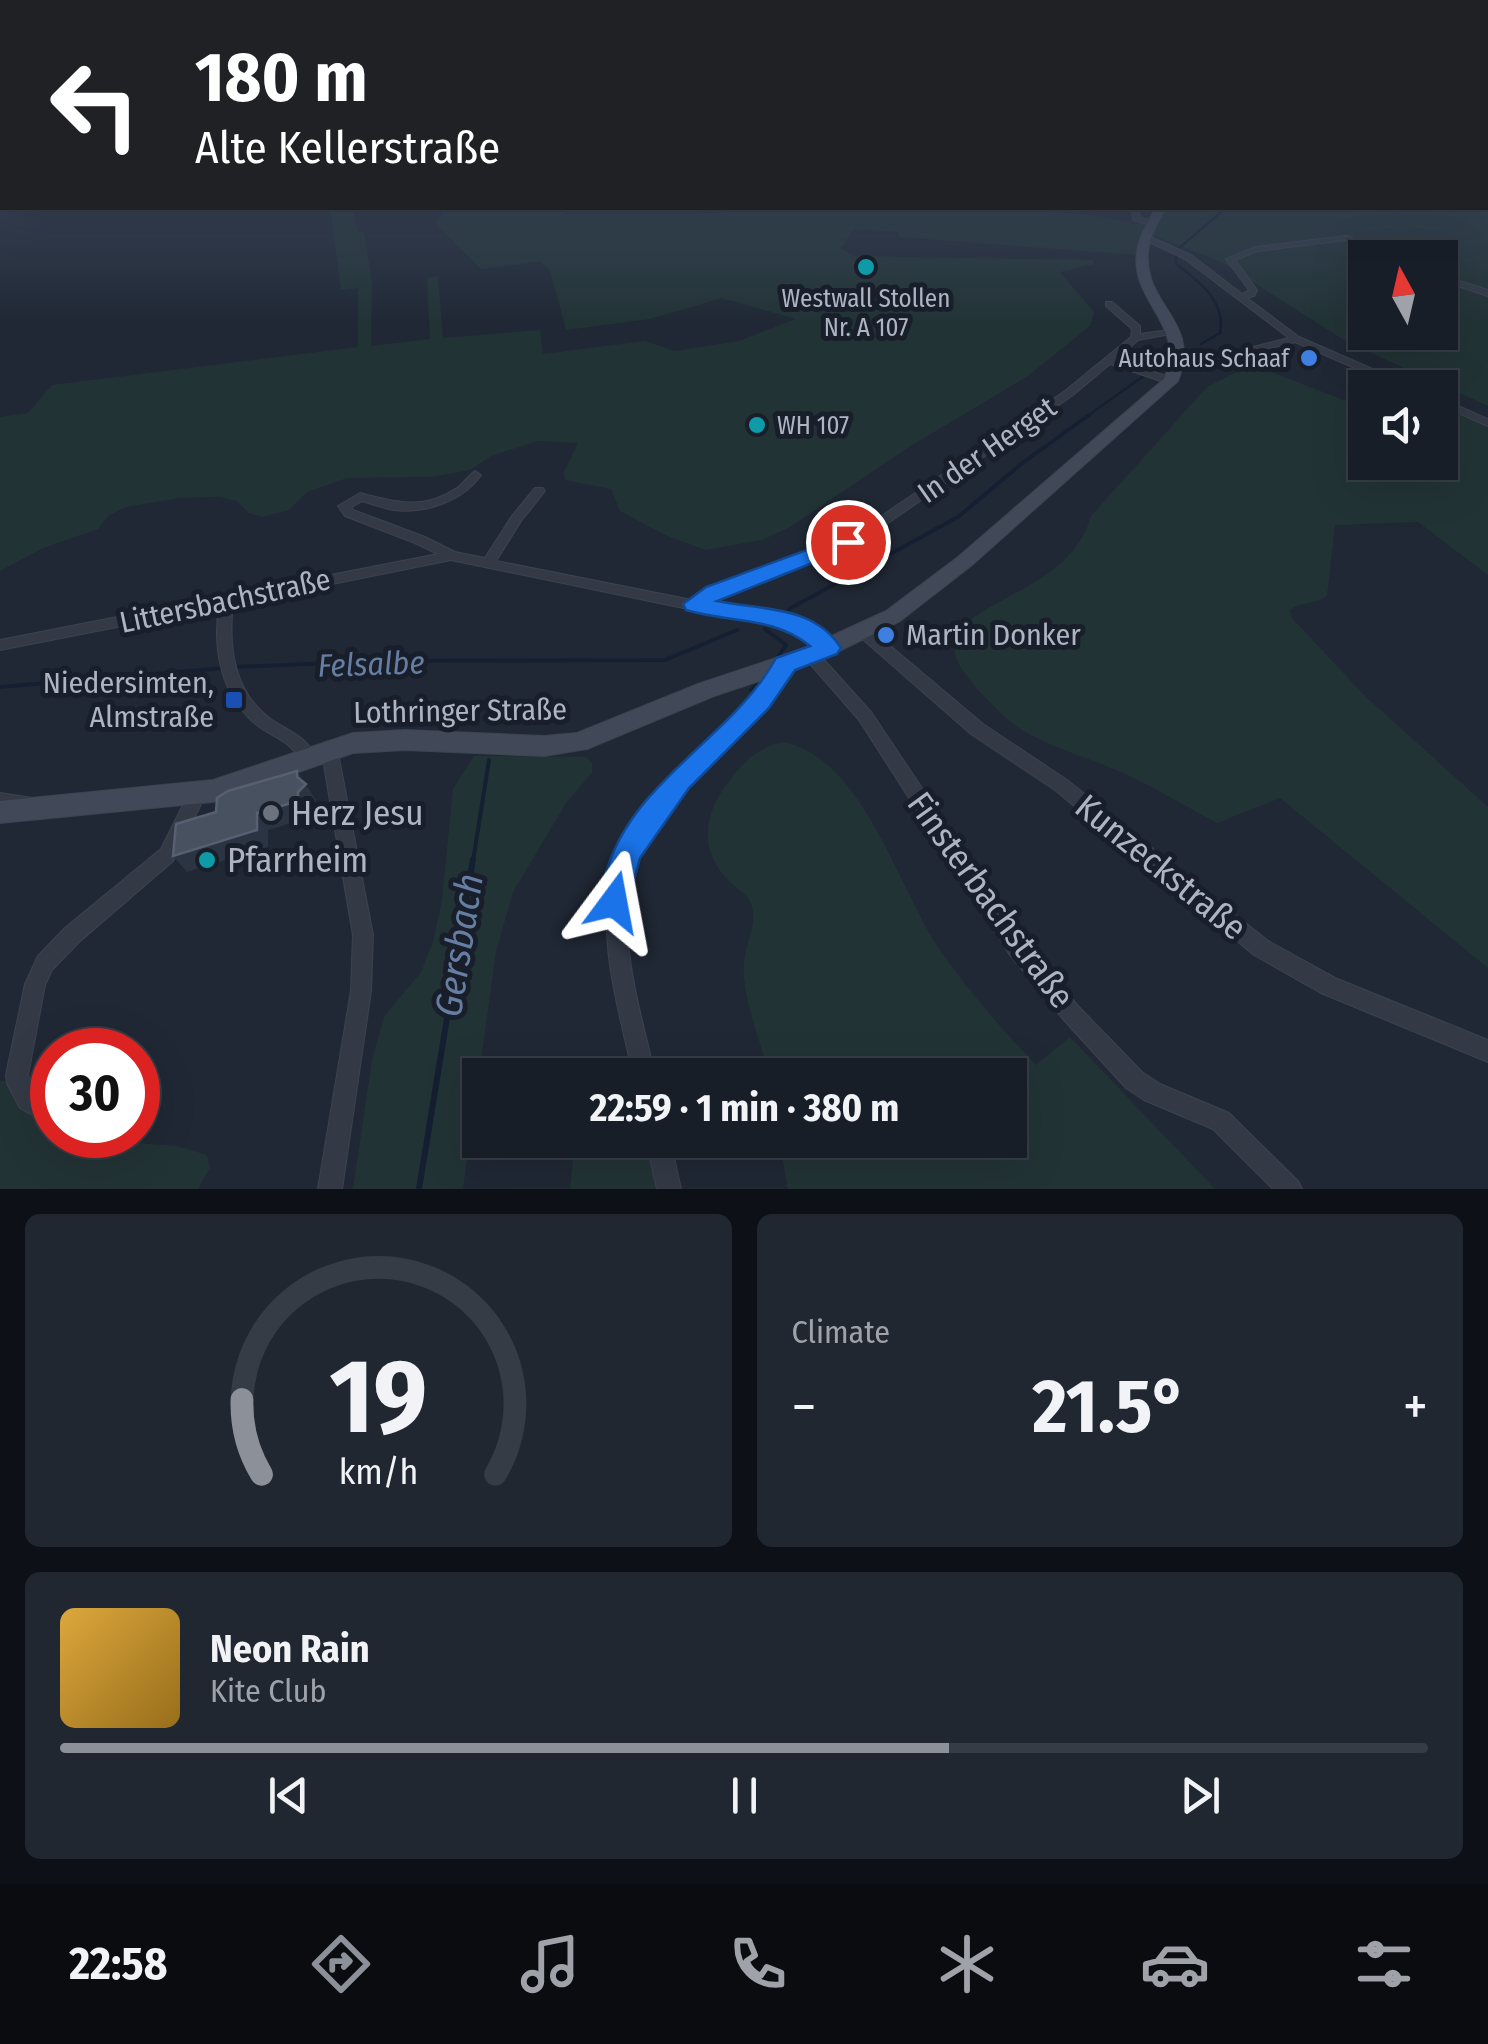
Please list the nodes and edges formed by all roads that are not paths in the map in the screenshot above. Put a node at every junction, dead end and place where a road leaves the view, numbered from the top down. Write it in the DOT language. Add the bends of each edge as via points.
graph roads {
  1 [pos="1135,212"];
  2 [pos="1159,212"];
  3 [pos="1149,231"];
  4 [pos="1351,240"];
  5 [pos="1458,283"];
  6 [pos="1488,294"];
  7 [pos="1242,296"];
  8 [pos="1109,304"];
  9 [pos="1173,330"];
  10 [pos="1135,338"];
  11 [pos="1296,338"];
  12 [pos="1112,360"];
  13 [pos="1370,370"];
  14 [pos="1176,372"];
  15 [pos="1458,409"];
  16 [pos="1488,423"];
  17 [pos="475,476"];
  18 [pos="539,491"];
  19 [pos="451,556"];
  20 [pos="487,564"];
  21 [pos="226,603"];
  22 [pos="694,604"];
  23 [pos="864,632"];
  24 [pos="0,644"];
  25 [pos="820,652"];
  26 [pos="784,664"];
  27 [pos="318,752"];
  28 [pos="197,794"];
  29 [pos="0,800"];
  30 [pos="35,808"];
  31 [pos="0,812"];
  32 [pos="1488,1051"];
  33 [pos="641,1058"];
  34 [pos="30,1104"];
  35 [pos="662,1158"];
  36 [pos="330,1189"];
  37 [pos="668,1189"];
  38 [pos="1290,1189"];
  1 -- 3 [label="street"];
  2 -- 3 [label="main road"];
  3 -- 7 [label="street"];
  3 -- 9 [label="main road" via="1143,270"];
  4 -- 7 [label="street" via="1246,252 1230,261 1253,290"];
  5 -- 6 [label="street"];
  7 -- 11 [label="street"];
  8 -- 10 [label="street" via="1137,328"];
  9 -- 10 [label="street"];
  9 -- 14 [label="main road" via="1180,344"];
  10 -- 12 [label="street, In der Herget"];
  11 -- 13 [label="street"];
  11 -- 14 [label="street"];
  12 -- 14 [label="street"];
  12 -- 22 [label="street, In der Herget" via="868,530"];
  14 -- 23 [label="main road, Lothringer Straße" via="938,584"];
  15 -- 16 [label="street"];
  17 -- 19 [label="street" via="459,492 417,504 399,507 360,497 344,506"];
  18 -- 20 [label="street"];
  19 -- 20 [label="street, Finsterbachstraße"];
  19 -- 21 [label="street, Littersbachstraße"];
  20 -- 22 [label="street, Finsterbachstraße"];
  21 -- 24 [label="street, Littersbachstraße"];
  21 -- 27 [label="street" via="229,668 246,707"];
  22 -- 25 [label="street, Finsterbachstraße" via="773,614 802,627"];
  23 -- 25 [label="main road, Lothringer Straße"];
  23 -- 32 [label="street, Kunzeckstraße" via="1261,948 1328,986"];
  25 -- 26 [label="main road, Lothringer Straße"];
  25 -- 38 [label="street, Finsterbachstraße" via="1017,948 1083,1026 1134,1080 1221,1120"];
  26 -- 27 [label="main road, Lothringer Straße" via="563,745 404,740 353,742"];
  26 -- 33 [label="street" via="760,701 655,809 619,871 617,942"];
  27 -- 28 [label="main road, Lothringer Straße"];
  27 -- 36 [label="street" via="364,935"];
  28 -- 30 [label="main road, Lothringer Straße"];
  28 -- 34 [label="street" via="167,856 72,935 39,973 17,1076"];
  29 -- 30 [label="street" via="29,800"];
  30 -- 31 [label="main road, Lothringer Straße"];
  35 -- 37 [label="street"];
}
